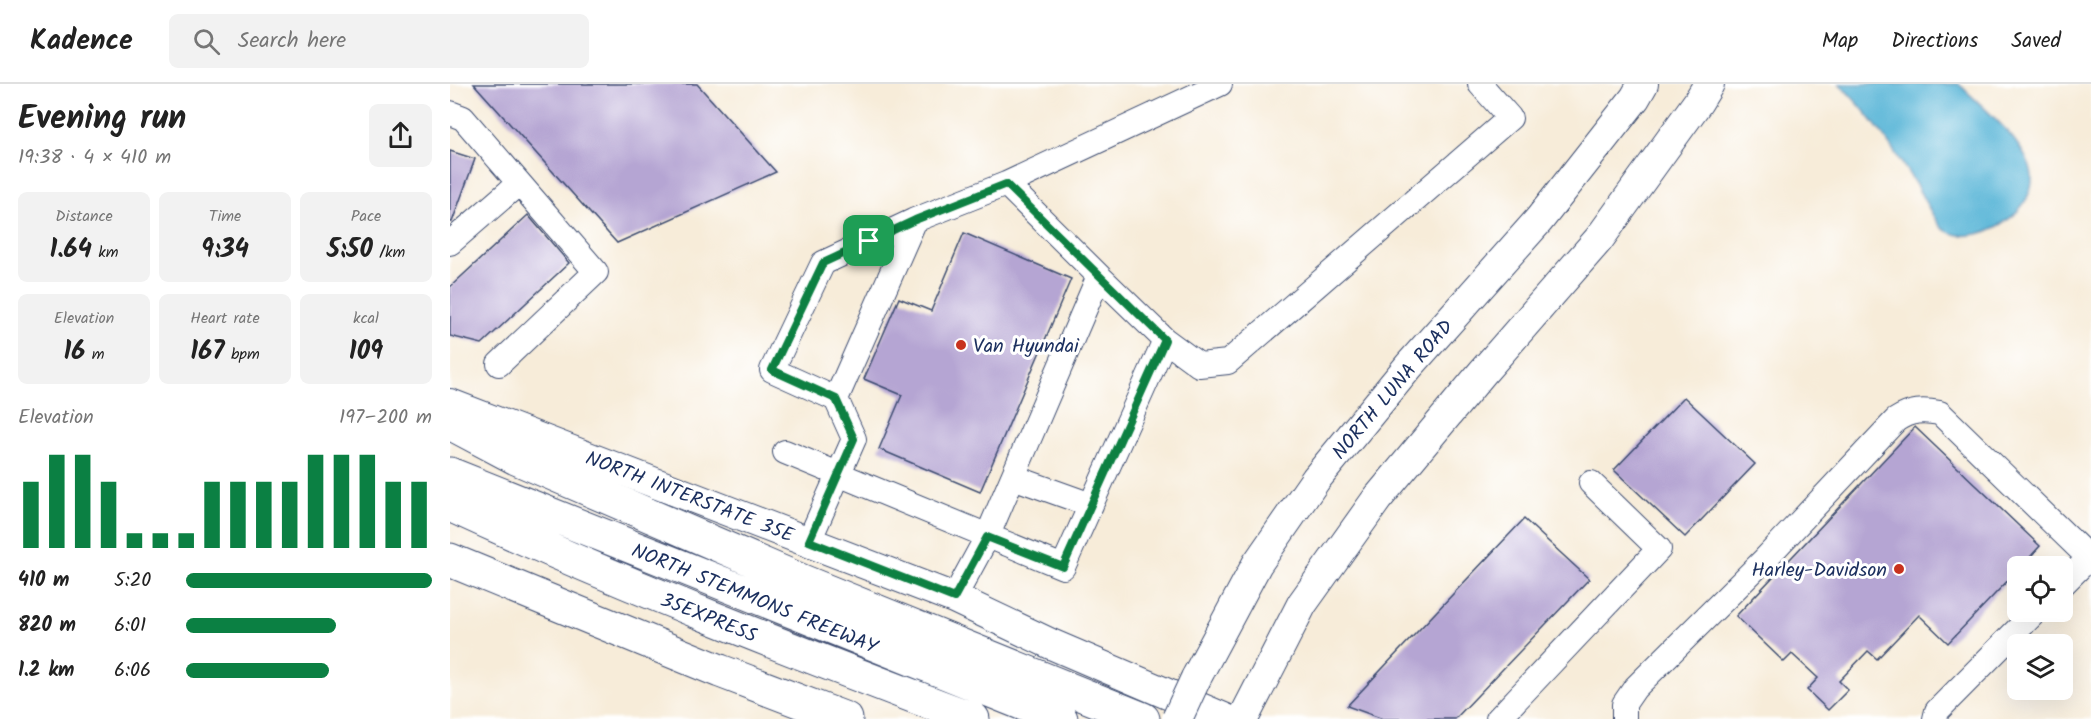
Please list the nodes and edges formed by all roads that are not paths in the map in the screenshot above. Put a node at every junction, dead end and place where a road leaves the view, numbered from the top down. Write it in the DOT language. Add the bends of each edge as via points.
graph roads {
  1 [pos="1220,84"];
  2 [pos="1480,84"];
  3 [pos="1643,84"];
  4 [pos="1709,84"];
  5 [pos="450,113"];
  6 [pos="519,183"];
  7 [pos="1006,184"];
  8 [pos="915,220"];
  9 [pos="450,243"];
  10 [pos="1099,276"];
  11 [pos="1165,340"];
  12 [pos="499,364"];
  13 [pos="836,399"];
  14 [pos="450,405"];
  15 [pos="450,423"];
  16 [pos="785,452"];
  17 [pos="450,474"];
  18 [pos="838,476"];
  19 [pos="1013,477"];
  20 [pos="1591,483"];
  21 [pos="450,505"];
  22 [pos="1090,505"];
  23 [pos="987,537"];
  24 [pos="809,541"];
  25 [pos="2090,558"];
  26 [pos="450,560"];
  27 [pos="2073,574"];
  28 [pos="954,598"];
  29 [pos="2025,622"];
  30 [pos="1248,709"];
  31 [pos="846,719"];
  32 [pos="973,719"];
  33 [pos="1061,719"];
  34 [pos="1143,719"];
  35 [pos="1177,719"];
  36 [pos="1226,719"];
  37 [pos="1498,719"];
  38 [pos="1624,719"];
  39 [pos="1935,719"];
  1 -- 7 [label="lane"];
  2 -- 11 [label="lane" via="1510,118 1228,362 1199,365"];
  3 -- 35 [label="main road, NORTH LUNA ROAD, bridge" via="1539,220 1408,366 1316,479 1257,564"];
  4 -- 30 [label="main road" via="1599,239 1377,499 1302,604"];
  5 -- 6 [label="lane" via="463,118"];
  6 -- 9 [label="lane"];
  6 -- 12 [label="lane" via="596,272"];
  7 -- 8 [label="lane"];
  7 -- 10 [label="lane"];
  8 -- 13 [label="lane"];
  8 -- 13 [label="lane" via="823,263 772,370"];
  10 -- 11 [label="lane"];
  10 -- 19 [label="lane"];
  11 -- 22 [label="lane"];
  13 -- 18 [label="lane" via="854,439"];
  14 -- 24 [label="main road, NORTH INTERSTATE 35E"];
  15 -- 34 [label="highway" via="516,458 802,582"];
  16 -- 18 [label="lane"];
  17 -- 33 [label="highway, NORTH STEMMONS FREEWAY"];
  18 -- 23 [label="lane"];
  18 -- 24 [label="lane"];
  19 -- 22 [label="lane"];
  19 -- 23 [label="lane"];
  20 -- 37 [label="lane" via="1659,549"];
  21 -- 32 [label="highway, 35EXPRESS" via="755,636"];
  22 -- 23 [label="lane" via="1063,567"];
  23 -- 28 [label="lane"];
  24 -- 28 [label="main road, NORTH INTERSTATE 35E"];
  25 -- 27 [label="lane"];
  25 -- 38 [label="lane" via="1940,413 1908,412 1635,688 1624,704"];
  26 -- 31 [label="highway"];
  28 -- 36 [label="main road, NORTH INTERSTATE 35E"];
  29 -- 39 [label="lane" via="1937,711"];
}
